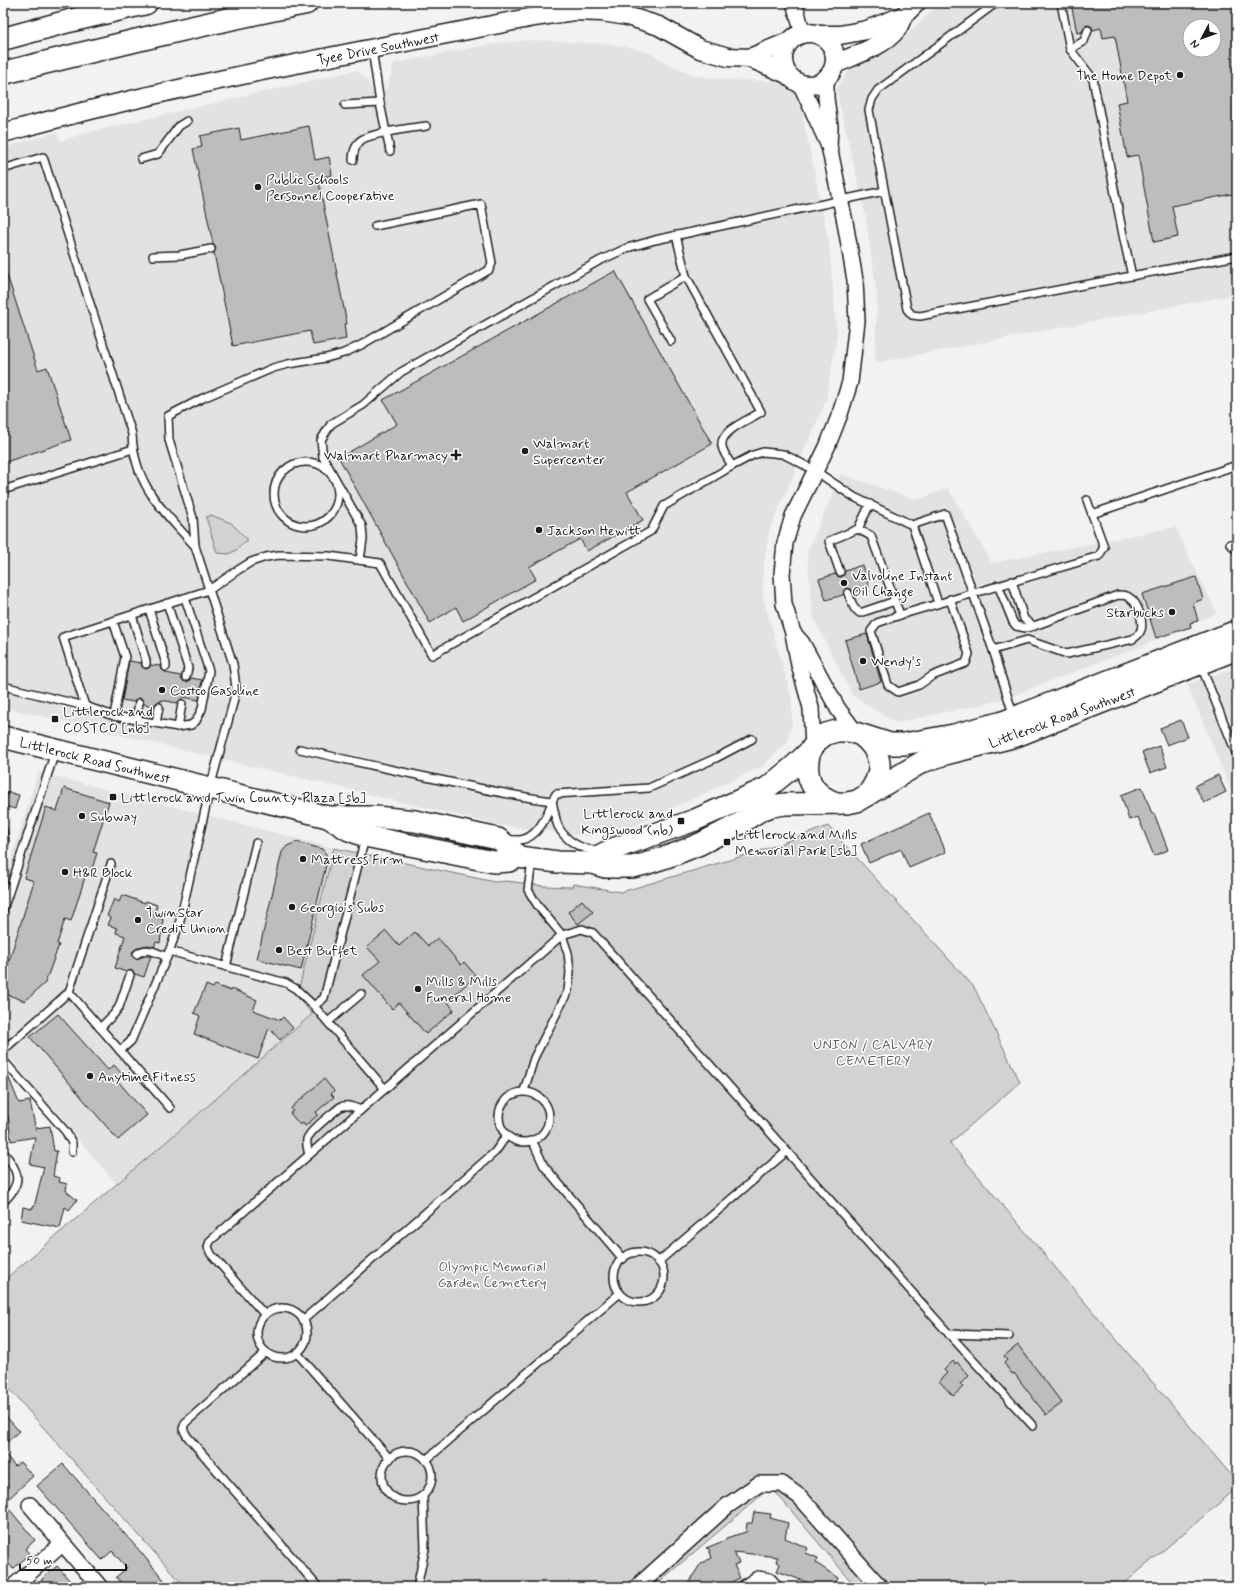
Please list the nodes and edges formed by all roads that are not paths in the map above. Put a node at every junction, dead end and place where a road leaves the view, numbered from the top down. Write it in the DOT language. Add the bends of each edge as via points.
graph roads {
  1 [pos="146,3"];
  2 [pos="306,3"];
  3 [pos="794,3"];
  4 [pos="916,3"];
  5 [pos="996,3"];
  6 [pos="1061,3"];
  7 [pos="903,16"];
  8 [pos="1088,30"];
  9 [pos="804,37"];
  10 [pos="3,39"];
  11 [pos="1070,48"];
  12 [pos="372,49"];
  13 [pos="750,58"];
  14 [pos="830,72"];
  15 [pos="3,73"];
  16 [pos="794,80"];
  17 [pos="380,103"];
  18 [pos="345,105"];
  19 [pos="187,121"];
  20 [pos="426,126"];
  21 [pos="387,132"];
  22 [pos="3,133"];
  23 [pos="829,146"];
  24 [pos="390,151"];
  25 [pos="142,160"];
  26 [pos="353,160"];
  27 [pos="3,170"];
  28 [pos="884,191"];
  29 [pos="840,201"];
  30 [pos="375,226"];
  31 [pos="676,235"];
  32 [pos="211,249"];
  33 [pos="153,256"];
  34 [pos="1237,256"];
  35 [pos="686,276"];
  36 [pos="1132,276"];
  37 [pos="671,341"];
  38 [pos="133,449"];
  39 [pos="1237,465"];
  40 [pos="732,466"];
  41 [pos="814,470"];
  42 [pos="335,478"];
  43 [pos="3,490"];
  44 [pos="1087,500"];
  45 [pos="870,504"];
  46 [pos="1092,514"];
  47 [pos="912,525"];
  48 [pos="858,529"];
  49 [pos="1230,544"];
  50 [pos="195,546"];
  51 [pos="1237,550"];
  52 [pos="360,560"];
  53 [pos="840,572"];
  54 [pos="1012,581"];
  55 [pos="998,585"];
  56 [pos="209,590"];
  57 [pos="973,592"];
  58 [pos="848,593"];
  59 [pos="185,598"];
  60 [pos="950,599"];
  61 [pos="895,601"];
  62 [pos="167,603"];
  63 [pos="938,603"];
  64 [pos="149,609"];
  65 [pos="132,615"];
  66 [pos="900,615"];
  67 [pos="113,621"];
  68 [pos="1034,626"];
  69 [pos="1237,632"];
  70 [pos="793,633"];
  71 [pos="1237,649"];
  72 [pos="992,650"];
  73 [pos="146,664"];
  74 [pos="1200,664"];
  75 [pos="166,667"];
  76 [pos="186,677"];
  77 [pos="3,686"];
  78 [pos="139,703"];
  79 [pos="182,704"];
  80 [pos="85,706"];
  81 [pos="159,707"];
  82 [pos="114,716"];
  83 [pos="1014,718"];
  84 [pos="136,719"];
  85 [pos="156,723"];
  86 [pos="178,726"];
  87 [pos="858,734"];
  88 [pos="3,737"];
  89 [pos="752,739"];
  90 [pos="300,748"];
  91 [pos="812,749"];
  92 [pos="56,750"];
  93 [pos="1237,755"];
  94 [pos="210,788"];
  95 [pos="866,795"];
  96 [pos="552,801"];
  97 [pos="836,802"];
  98 [pos="328,817"];
  99 [pos="3,830"];
  100 [pos="366,836"];
  101 [pos="498,839"];
  102 [pos="256,843"];
  103 [pos="3,847"];
  104 [pos="613,849"];
  105 [pos="525,858"];
  106 [pos="592,863"];
  107 [pos="111,864"];
  108 [pos="3,910"];
  109 [pos="562,935"];
  110 [pos="137,954"];
  111 [pos="168,954"];
  112 [pos="226,967"];
  113 [pos="130,975"];
  114 [pos="69,992"];
  115 [pos="361,994"];
  116 [pos="314,1006"];
  117 [pos="328,1022"];
  118 [pos="100,1028"];
  119 [pos="3,1040"];
  120 [pos="120,1051"];
  121 [pos="3,1060"];
  122 [pos="385,1089"];
  123 [pos="524,1092"];
  124 [pos="170,1108"];
  125 [pos="361,1110"];
  126 [pos="507,1135"];
  127 [pos="532,1140"];
  128 [pos="3,1152"];
  129 [pos="72,1152"];
  130 [pos="786,1152"];
  131 [pos="309,1155"];
  132 [pos="3,1202"];
  133 [pos="623,1259"];
  134 [pos="658,1262"];
  135 [pos="620,1293"];
  136 [pos="265,1315"];
  137 [pos="303,1320"];
  138 [pos="949,1334"];
  139 [pos="1009,1336"];
  140 [pos="266,1352"];
  141 [pos="297,1353"];
  142 [pos="1033,1426"];
  143 [pos="390,1458"];
  144 [pos="426,1460"];
  145 [pos="422,1496"];
  146 [pos="30,1505"];
  147 [pos="62,1544"];
  148 [pos="13,1587"];
  149 [pos="100,1587"];
  150 [pos="318,1587"];
  151 [pos="417,1587"];
  152 [pos="637,1587"];
  153 [pos="746,1587"];
  154 [pos="774,1587"];
  155 [pos="880,1587"];
  1 -- 10 [label="highway"];
  2 -- 15 [label="highway" via="208,23"];
  3 -- 9 [label="street"];
  4 -- 7 [label="street, Tyee Drive Southwest"];
  5 -- 28 [label="lane" via="878,90 872,99 869,110"];
  6 -- 11 [label="lane"];
  7 -- 9 [label="street, Tyee Drive Southwest" via="867,30"];
  7 -- 14 [label="street, Tyee Drive Southwest" via="897,30 886,39"];
  8 -- 11 [label="lane" via="1084,41"];
  9 -- 13 [label="street, Tyee Drive Southwest"];
  9 -- 14 [label="street" via="827,40 835,55"];
  9 -- 16 [label="street" via="784,49 783,67"];
  11 -- 36 [label="lane" via="1093,79"];
  12 -- 13 [label="street, Tyee Drive Southwest" via="573,11 627,16 659,26 700,49 728,57"];
  12 -- 17 [label="lane"];
  12 -- 22 [label="street, Tyee Drive Southwest" via="215,80"];
  13 -- 16 [label="street, Tyee Drive Southwest"];
  14 -- 16 [label="street, Tyee Drive Southwest" via="818,84 810,86"];
  14 -- 23 [label="street" via="826,98 830,126"];
  16 -- 23 [label="street"];
  17 -- 18 [label="lane"];
  17 -- 21 [label="lane"];
  19 -- 25 [label="lane" via="179,126 158,154"];
  20 -- 21 [label="lane"];
  21 -- 24 [label="lane"];
  21 -- 26 [label="lane" via="359,142"];
  23 -- 29 [label="street"];
  27 -- 38 [label="lane" via="43,156 132,434"];
  28 -- 29 [label="lane"];
  28 -- 36 [label="lane" via="907,309 912,315 920,316"];
  29 -- 31 [label="lane"];
  29 -- 41 [label="street" via="855,280 857,321 850,382 827,446"];
  30 -- 50 [label="lane" via="481,204 492,263 489,270 362,345 326,358 273,368 168,416 169,440 193,518"];
  31 -- 35 [label="lane"];
  31 -- 42 [label="lane" via="627,248 600,261 401,372 363,405 331,424 320,440 323,457"];
  32 -- 33 [label="lane" via="180,255"];
  34 -- 36 [label="lane"];
  35 -- 37 [label="lane" via="647,299"];
  35 -- 40 [label="lane" via="761,412 730,430 721,441"];
  38 -- 43 [label="lane"];
  38 -- 50 [label="lane" via="148,490 166,515"];
  39 -- 46 [label="lane"];
  40 -- 41 [label="lane" via="753,455 773,452 783,454"];
  40 -- 52 [label="lane" via="664,506 651,531 432,655 380,563"];
  41 -- 45 [label="lane" via="854,497"];
  41 -- 70 [label="street" via="793,516 785,543 782,574 784,604"];
  42 -- 42 [label="lane" via="329,470 316,463 300,462 291,465 280,476 274,490 279,512 286,520 307,527 318,525 328,519 335,511 339,500"];
  42 -- 52 [label="lane" via="362,526"];
  44 -- 46 [label="lane"];
  45 -- 47 [label="lane"];
  45 -- 48 [label="lane"];
  46 -- 54 [label="lane" via="1104,547 1099,556"];
  47 -- 57 [label="lane" via="945,514"];
  47 -- 63 [label="lane"];
  48 -- 53 [label="lane" via="828,541"];
  48 -- 61 [label="lane" via="871,536"];
  49 -- 51 [label="lane"];
  50 -- 56 [label="lane"];
  52 -- 56 [label="lane" via="329,556 266,557 251,562"];
  54 -- 55 [label="lane"];
  54 -- 68 [label="lane" via="1024,619"];
  55 -- 57 [label="lane"];
  55 -- 68 [label="lane" via="1016,626"];
  56 -- 59 [label="lane"];
  56 -- 94 [label="lane" via="233,664 236,688"];
  57 -- 60 [label="lane"];
  57 -- 72 [label="lane"];
  58 -- 61 [label="lane" via="854,608 860,613"];
  59 -- 62 [label="lane"];
  59 -- 86 [label="lane" via="209,671 200,716 191,725"];
  60 -- 63 [label="lane"];
  60 -- 66 [label="lane" via="969,654 966,664 898,692 888,685 871,631 877,623"];
  61 -- 66 [label="lane"];
  62 -- 64 [label="lane"];
  62 -- 76 [label="lane" via="188,668"];
  63 -- 66 [label="lane"];
  64 -- 65 [label="lane"];
  64 -- 75 [label="lane"];
  65 -- 67 [label="lane"];
  65 -- 73 [label="lane"];
  67 -- 80 [label="lane" via="63,637"];
  67 -- 82 [label="lane" via="124,657"];
  68 -- 72 [label="lane" via="1118,595 1126,595 1136,604 1142,626 1140,633 1133,639 1067,654 1028,640"];
  69 -- 83 [label="main road, Littlerock Road Southwest"];
  70 -- 87 [label="street" via="802,643 838,709"];
  70 -- 91 [label="street" via="811,708"];
  71 -- 74 [label="main road, Littlerock Road Southwest"];
  72 -- 83 [label="lane"];
  74 -- 93 [label="lane"];
  74 -- 95 [label="main road, Littlerock Road Southwest" via="1016,736 922,762"];
  77 -- 80 [label="lane"];
  78 -- 84 [label="lane"];
  79 -- 86 [label="lane"];
  80 -- 82 [label="lane"];
  81 -- 85 [label="lane"];
  82 -- 84 [label="lane"];
  83 -- 87 [label="main road, Littlerock Road Southwest" via="980,729 904,744 890,744"];
  84 -- 85 [label="lane"];
  85 -- 86 [label="lane"];
  87 -- 91 [label="main road, Littlerock Road Southwest" via="849,731 832,732 817,741"];
  87 -- 95 [label="main road" via="870,742 880,763 879,775"];
  88 -- 92 [label="main road, Littlerock Road Southwest"];
  89 -- 96 [label="lane" via="649,788 556,794"];
  90 -- 96 [label="lane" via="349,761"];
  91 -- 97 [label="main road, Littlerock Road Southwest" via="807,762 807,773 811,783 826,799"];
  91 -- 104 [label="main road, Littlerock Road Southwest" via="778,780 747,798 676,828"];
  92 -- 94 [label="main road, Littlerock Road Southwest"];
  92 -- 108 [label="lane"];
  94 -- 98 [label="main road, Littlerock Road Southwest"];
  94 -- 111 [label="lane" via="179,925"];
  95 -- 97 [label="main road, Littlerock Road Southwest" via="857,801"];
  96 -- 101 [label="lane" via="547,816 532,835 521,840"];
  96 -- 104 [label="lane" via="558,826 565,836 578,846 592,850"];
  97 -- 106 [label="main road, Littlerock Road Southwest" via="772,806 700,844 645,864 619,868"];
  98 -- 100 [label="main road, Littlerock Road Southwest" via="349,830"];
  98 -- 101 [label="main road, Littlerock Road Southwest" via="376,816 407,820"];
  99 -- 103 [label="lane"];
  100 -- 105 [label="main road, Littlerock Road Southwest" via="494,862"];
  100 -- 116 [label="lane" via="324,998"];
  101 -- 105 [label="main road, Littlerock Road Southwest"];
  102 -- 112 [label="lane"];
  104 -- 106 [label="main road, Littlerock Road Southwest"];
  105 -- 106 [label="main road, Littlerock Road Southwest"];
  105 -- 109 [label="lane" via="528,890"];
  107 -- 114 [label="lane"];
  109 -- 122 [label="lane"];
  109 -- 123 [label="lane" via="568,953 568,991 534,1058"];
  109 -- 130 [label="lane" via="582,929 593,933"];
  110 -- 111 [label="lane" via="146,950"];
  111 -- 112 [label="lane"];
  111 -- 120 [label="lane" via="130,1041"];
  112 -- 116 [label="lane" via="286,983"];
  113 -- 118 [label="lane" via="119,1007"];
  114 -- 118 [label="lane"];
  114 -- 119 [label="lane" via="8,1046"];
  115 -- 117 [label="lane"];
  116 -- 117 [label="lane"];
  117 -- 122 [label="lane"];
  118 -- 120 [label="lane"];
  120 -- 124 [label="lane"];
  121 -- 129 [label="lane" via="66,1132 72,1143"];
  122 -- 125 [label="lane"];
  123 -- 126 [label="lane" via="508,1097 500,1107 499,1119"];
  123 -- 127 [label="lane" via="539,1096 548,1109 548,1124 539,1136"];
  125 -- 131 [label="lane"];
  125 -- 131 [label="lane" via="346,1105 340,1107 311,1132 306,1147"];
  126 -- 127 [label="lane" via="519,1141"];
  126 -- 137 [label="lane" via="495,1152"];
  127 -- 133 [label="lane" via="544,1166"];
  128 -- 132 [label="lane" via="17,1174 16,1186"];
  130 -- 134 [label="lane"];
  130 -- 138 [label="lane"];
  131 -- 136 [label="lane" via="210,1241 208,1247 211,1254"];
  133 -- 134 [label="lane" via="632,1254 644,1253"];
  133 -- 135 [label="lane" via="615,1272"];
  134 -- 135 [label="lane" via="663,1270 664,1279 662,1288 654,1297 646,1301 633,1301"];
  135 -- 144 [label="lane"];
  136 -- 137 [label="lane" via="271,1311 285,1309"];
  136 -- 140 [label="lane" via="257,1331 259,1343"];
  137 -- 141 [label="lane" via="306,1338"];
  138 -- 139 [label="lane"];
  138 -- 142 [label="lane"];
  140 -- 141 [label="lane" via="282,1358"];
  140 -- 150 [label="lane" via="185,1423 183,1429"];
  141 -- 143 [label="lane"];
  143 -- 144 [label="lane" via="403,1452 411,1452"];
  143 -- 145 [label="lane" via="382,1479 388,1493 409,1501"];
  144 -- 145 [label="lane" via="432,1473 431,1482"];
  145 -- 151 [label="lane" via="424,1549"];
  146 -- 147 [label="street"];
  147 -- 148 [label="street"];
  147 -- 149 [label="street"];
  152 -- 155 [label="street" via="727,1506 759,1484 782,1484 800,1497"];
  153 -- 154 [label="street" via="758,1579 769,1581"];
}
